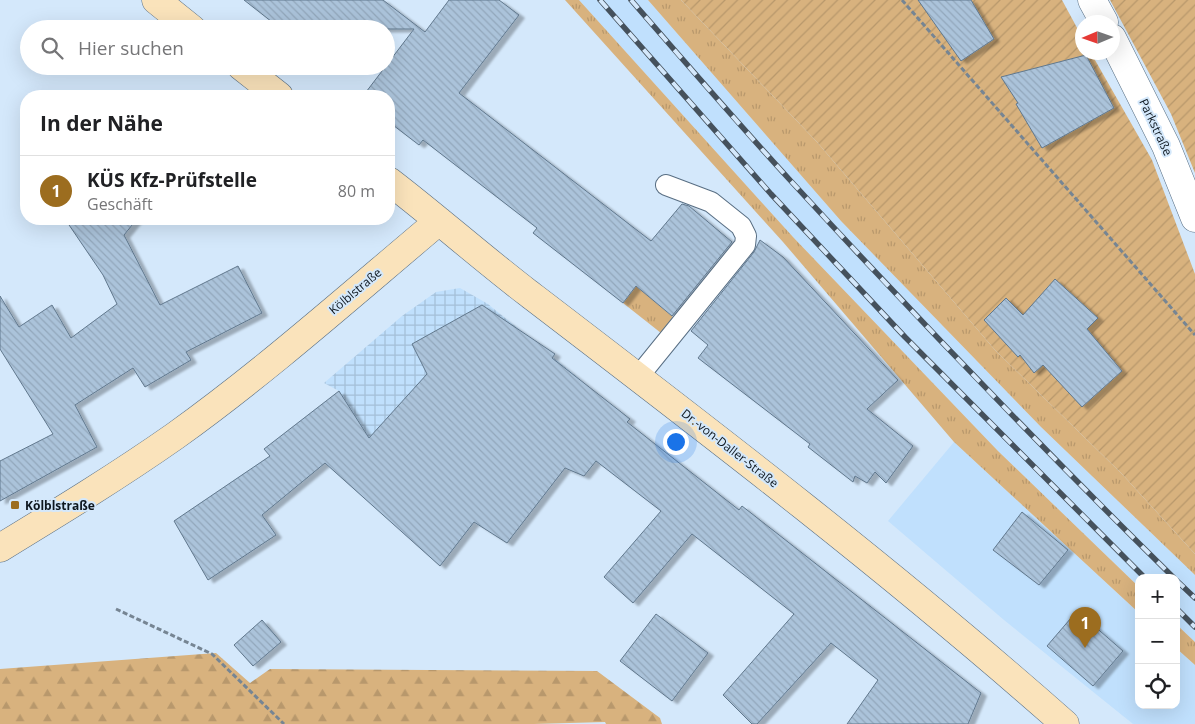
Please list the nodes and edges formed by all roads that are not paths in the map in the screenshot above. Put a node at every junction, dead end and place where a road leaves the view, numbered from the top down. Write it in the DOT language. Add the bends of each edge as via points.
graph roads {
  1 [pos="156,0"];
  2 [pos="1092,0"];
  3 [pos="1100,15"];
  4 [pos="181,20"];
  5 [pos="1120,54"];
  6 [pos="252,75"];
  7 [pos="271,90"];
  8 [pos="666,185"];
  9 [pos="395,186"];
  10 [pos="1195,218"];
  11 [pos="439,221"];
  12 [pos="638,377"];
  13 [pos="0,548"];
  14 [pos="1065,724"];
  1 -- 4 [label="main road"];
  2 -- 3 [label="street"];
  5 -- 10 [label="street, Parkstraße" via="1166,146"];
  6 -- 7 [label="main road"];
  8 -- 12 [label="lane" via="710,202 741,226 746,236 745,245"];
  9 -- 11 [label="main road, Dr.-von-Daller-Straße"];
  11 -- 12 [label="main road, Dr.-von-Daller-Straße"];
  11 -- 13 [label="main road, Kölblstraße" via="246,382 175,436"];
  12 -- 14 [label="main road, Dr.-von-Daller-Straße" via="958,630"];
}
